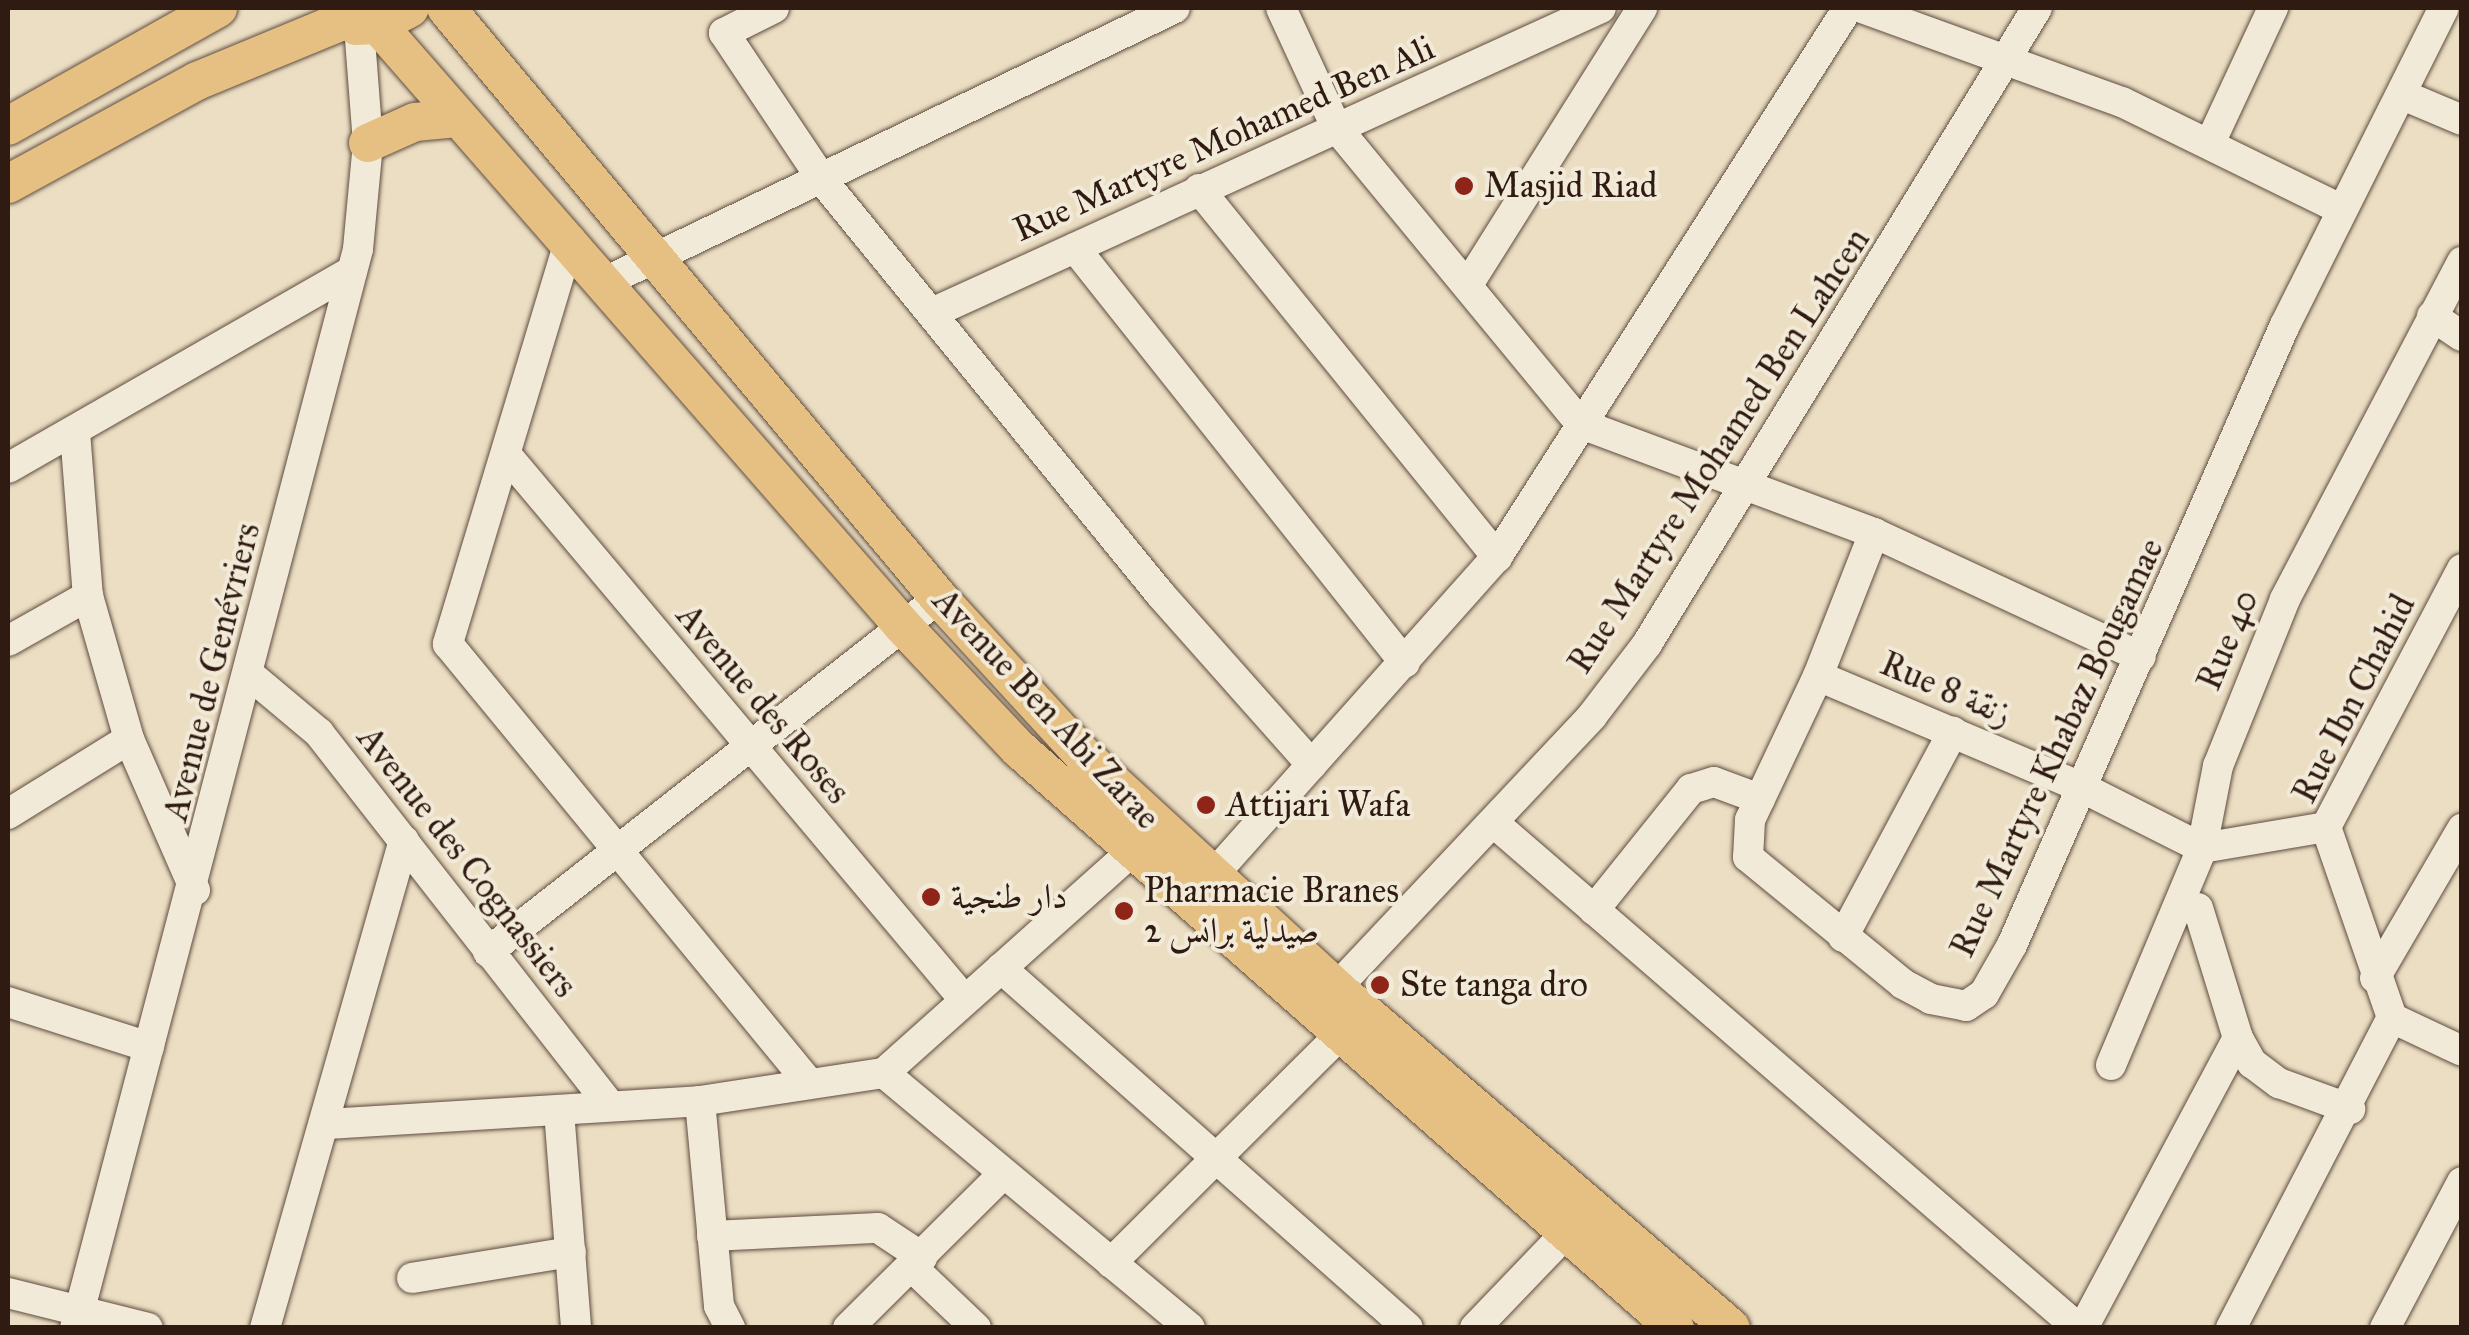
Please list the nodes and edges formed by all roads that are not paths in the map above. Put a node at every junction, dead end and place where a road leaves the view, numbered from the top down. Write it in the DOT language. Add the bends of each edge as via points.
graph roads {
  1 [pos="218,8"];
  2 [pos="446,8"];
  3 [pos="774,8"];
  4 [pos="1175,8"];
  5 [pos="1282,8"];
  6 [pos="1601,8"];
  7 [pos="1642,8"];
  8 [pos="1848,8"];
  9 [pos="1862,8"];
  10 [pos="2037,8"];
  11 [pos="2273,8"];
  12 [pos="2444,8"];
  13 [pos="361,18"];
  14 [pos="2011,60"];
  15 [pos="2405,96"];
  16 [pos="458,118"];
  17 [pos="2462,120"];
  18 [pos="8,126"];
  19 [pos="1336,126"];
  20 [pos="2211,141"];
  21 [pos="368,144"];
  22 [pos="823,181"];
  23 [pos="8,184"];
  24 [pos="1200,189"];
  25 [pos="2342,210"];
  26 [pos="570,238"];
  27 [pos="1075,248"];
  28 [pos="651,256"];
  29 [pos="2462,262"];
  30 [pos="352,271"];
  31 [pos="607,282"];
  32 [pos="1469,283"];
  33 [pos="932,312"];
  34 [pos="2432,316"];
  35 [pos="2462,336"];
  36 [pos="1582,424"];
  37 [pos="76,432"];
  38 [pos="509,458"];
  39 [pos="8,468"];
  40 [pos="1748,485"];
  41 [pos="1874,533"];
  42 [pos="1498,557"];
  43 [pos="2462,569"];
  44 [pos="88,596"];
  45 [pos="940,598"];
  46 [pos="902,625"];
  47 [pos="8,641"];
  48 [pos="2141,657"];
  49 [pos="1405,664"];
  50 [pos="251,676"];
  51 [pos="1818,676"];
  52 [pos="1953,732"];
  53 [pos="129,739"];
  54 [pos="750,749"];
  55 [pos="1312,765"];
  56 [pos="2083,788"];
  57 [pos="1760,798"];
  58 [pos="8,814"];
  59 [pos="1494,823"];
  60 [pos="2326,827"];
  61 [pos="2462,829"];
  62 [pos="404,840"];
  63 [pos="1145,840"];
  64 [pos="2202,848"];
  65 [pos="618,852"];
  66 [pos="1201,888"];
  67 [pos="195,890"];
  68 [pos="2198,908"];
  69 [pos="1594,910"];
  70 [pos="1843,937"];
  71 [pos="488,952"];
  72 [pos="1001,968"];
  73 [pos="2375,978"];
  74 [pos="1336,988"];
  75 [pos="962,997"];
  76 [pos="8,1002"];
  77 [pos="2392,1018"];
  78 [pos="1340,1035"];
  79 [pos="2238,1038"];
  80 [pos="149,1047"];
  81 [pos="2462,1051"];
  82 [pos="2112,1065"];
  83 [pos="884,1073"];
  84 [pos="809,1083"];
  85 [pos="700,1101"];
  86 [pos="610,1106"];
  87 [pos="2350,1109"];
  88 [pos="559,1112"];
  89 [pos="326,1124"];
  90 [pos="1216,1162"];
  91 [pos="1002,1176"];
  92 [pos="2462,1182"];
  93 [pos="1567,1232"];
  94 [pos="712,1236"];
  95 [pos="571,1252"];
  96 [pos="918,1262"];
  97 [pos="1110,1263"];
  98 [pos="412,1278"];
  99 [pos="8,1293"];
  100 [pos="77,1318"];
  101 [pos="148,1328"];
  102 [pos="265,1328"];
  103 [pos="576,1328"];
  104 [pos="730,1328"];
  105 [pos="848,1328"];
  106 [pos="976,1328"];
  107 [pos="1190,1328"];
  108 [pos="1408,1328"];
  109 [pos="1476,1328"];
  110 [pos="1675,1328"];
  111 [pos="1731,1328"];
  112 [pos="2081,1328"];
  113 [pos="2231,1328"];
  114 [pos="2385,1328"];
  1 -- 18 [label="main road"];
  2 -- 28 [label="main road, Avenue Ben Abi Zarae"];
  3 -- 22 [label="street" via="724,33"];
  4 -- 22 [label="street"];
  5 -- 19 [label="street"];
  6 -- 19 [label="street, Rue Martyre Mohamed Ben Ali"];
  7 -- 32 [label="street"];
  8 -- 36 [label="street"];
  9 -- 14 [label="street"];
  10 -- 14 [label="street, Rue Martyre Mohamed Ben Lahcen"];
  11 -- 20 [label="street"];
  12 -- 15 [label="street, Rue Martyre Khabaz Bougamae"];
  13 -- 16 [label="main road, Avenue Ben Abi Zarae"];
  13 -- 21 [label="street, Avenue de Genévriers"];
  13 -- 23 [label="main road" via="197,82"];
  14 -- 20 [label="street"];
  14 -- 40 [label="street, Rue Martyre Mohamed Ben Lahcen"];
  15 -- 17 [label="street"];
  15 -- 25 [label="street, Rue Martyre Khabaz Bougamae"];
  16 -- 21 [label="main road" via="415,122"];
  16 -- 26 [label="main road, Avenue Ben Abi Zarae"];
  19 -- 24 [label="street, Rue Martyre Mohamed Ben Ali"];
  19 -- 32 [label="street"];
  20 -- 25 [label="street"];
  21 -- 30 [label="street, Avenue de Genévriers"];
  22 -- 28 [label="street"];
  22 -- 33 [label="street"];
  24 -- 27 [label="street, Rue Martyre Mohamed Ben Ali"];
  24 -- 42 [label="street"];
  25 -- 48 [label="street, Rue Martyre Khabaz Bougamae"];
  26 -- 31 [label="main road, Avenue Ben Abi Zarae"];
  26 -- 38 [label="street"];
  27 -- 33 [label="street, Rue Martyre Mohamed Ben Ali"];
  27 -- 49 [label="street"];
  28 -- 31 [label="street"];
  28 -- 45 [label="main road, Avenue Ben Abi Zarae"];
  29 -- 34 [label="street, Rue 40"];
  30 -- 37 [label="street"];
  30 -- 50 [label="street, Avenue de Genévriers"];
  31 -- 46 [label="main road, Avenue Ben Abi Zarae"];
  32 -- 36 [label="street"];
  33 -- 55 [label="street" via="1160,596"];
  34 -- 35 [label="street"];
  34 -- 64 [label="street, Rue 40" via="2285,599 2218,766"];
  36 -- 40 [label="street"];
  36 -- 42 [label="street"];
  37 -- 39 [label="street"];
  37 -- 44 [label="street"];
  38 -- 54 [label="street, Avenue des Roses"];
  38 -- 65 [label="street" via="448,644"];
  40 -- 41 [label="street"];
  40 -- 59 [label="street, Rue Martyre Mohamed Ben Lahcen" via="1618,684"];
  41 -- 48 [label="street"];
  41 -- 51 [label="street, Rue Martyre Khabaz Bougamae"];
  42 -- 49 [label="street"];
  43 -- 60 [label="street, Rue Ibn Chahid"];
  44 -- 47 [label="street"];
  44 -- 53 [label="street"];
  45 -- 46 [label="street"];
  45 -- 63 [label="main road, Avenue Ben Abi Zarae"];
  46 -- 54 [label="street"];
  46 -- 63 [label="main road, Avenue Ben Abi Zarae" via="1019,748"];
  48 -- 56 [label="street, Rue Martyre Khabaz Bougamae"];
  49 -- 55 [label="street"];
  50 -- 62 [label="street, Avenue des Cognassiers" via="319,733"];
  50 -- 67 [label="street, Avenue de Genévriers"];
  51 -- 52 [label="street, Rue 8 زنقة"];
  51 -- 57 [label="street, Rue Martyre Khabaz Bougamae"];
  52 -- 56 [label="street, Rue 8 زنقة"];
  52 -- 70 [label="street"];
  53 -- 58 [label="street"];
  53 -- 67 [label="street"];
  54 -- 65 [label="street"];
  54 -- 75 [label="street, Avenue des Roses"];
  55 -- 66 [label="street"];
  56 -- 64 [label="street, Rue 8 زنقة"];
  56 -- 70 [label="street, Rue Martyre Khabaz Bougamae" via="2012,945 1976,1001 1950,1004 1923,996"];
  57 -- 69 [label="street" via="1714,782 1691,789"];
  57 -- 70 [label="street, Rue Martyre Khabaz Bougamae" via="1746,834 1748,857"];
  59 -- 69 [label="street"];
  59 -- 74 [label="street, Rue Martyre Mohamed Ben Lahcen"];
  60 -- 64 [label="street"];
  60 -- 73 [label="street, Rue Ibn Chahid"];
  61 -- 73 [label="street"];
  62 -- 71 [label="street, Avenue des Cognassiers"];
  62 -- 89 [label="street"];
  63 -- 66 [label="main road, Avenue Ben Abi Zarae"];
  63 -- 72 [label="street"];
  64 -- 82 [label="street, Rue 40"];
  65 -- 71 [label="street"];
  65 -- 84 [label="street"];
  66 -- 74 [label="main road, Avenue Ben Abi Zarae"];
  66 -- 78 [label="main road, Avenue Ben Abi Zarae"];
  67 -- 80 [label="street, Avenue de Genévriers"];
  68 -- 79 [label="street"];
  69 -- 112 [label="street"];
  71 -- 86 [label="street, Avenue des Cognassiers"];
  72 -- 75 [label="street"];
  72 -- 90 [label="street"];
  73 -- 77 [label="street, Rue Ibn Chahid"];
  74 -- 111 [label="main road, Avenue Ben Abi Zarae"];
  75 -- 83 [label="street"];
  76 -- 80 [label="street"];
  77 -- 81 [label="street"];
  77 -- 87 [label="street"];
  78 -- 90 [label="street"];
  78 -- 93 [label="main road, Avenue Ben Abi Zarae"];
  79 -- 87 [label="street" via="2268,1077"];
  79 -- 112 [label="street"];
  80 -- 100 [label="street, Avenue de Genévriers"];
  83 -- 84 [label="street"];
  83 -- 91 [label="street"];
  84 -- 85 [label="street"];
  85 -- 86 [label="street"];
  85 -- 94 [label="street"];
  86 -- 88 [label="street"];
  87 -- 113 [label="street"];
  88 -- 89 [label="street"];
  88 -- 95 [label="street"];
  89 -- 102 [label="street"];
  90 -- 97 [label="street"];
  90 -- 108 [label="street"];
  91 -- 96 [label="street"];
  91 -- 97 [label="street"];
  92 -- 114 [label="street"];
  93 -- 109 [label="street"];
  93 -- 110 [label="main road, Avenue Ben Abi Zarae"];
  94 -- 96 [label="street" via="878,1228"];
  94 -- 104 [label="street" via="719,1306"];
  95 -- 98 [label="street"];
  95 -- 103 [label="street"];
  96 -- 105 [label="street"];
  96 -- 106 [label="street"];
  97 -- 107 [label="street"];
  99 -- 100 [label="street"];
  100 -- 101 [label="street"];
}
